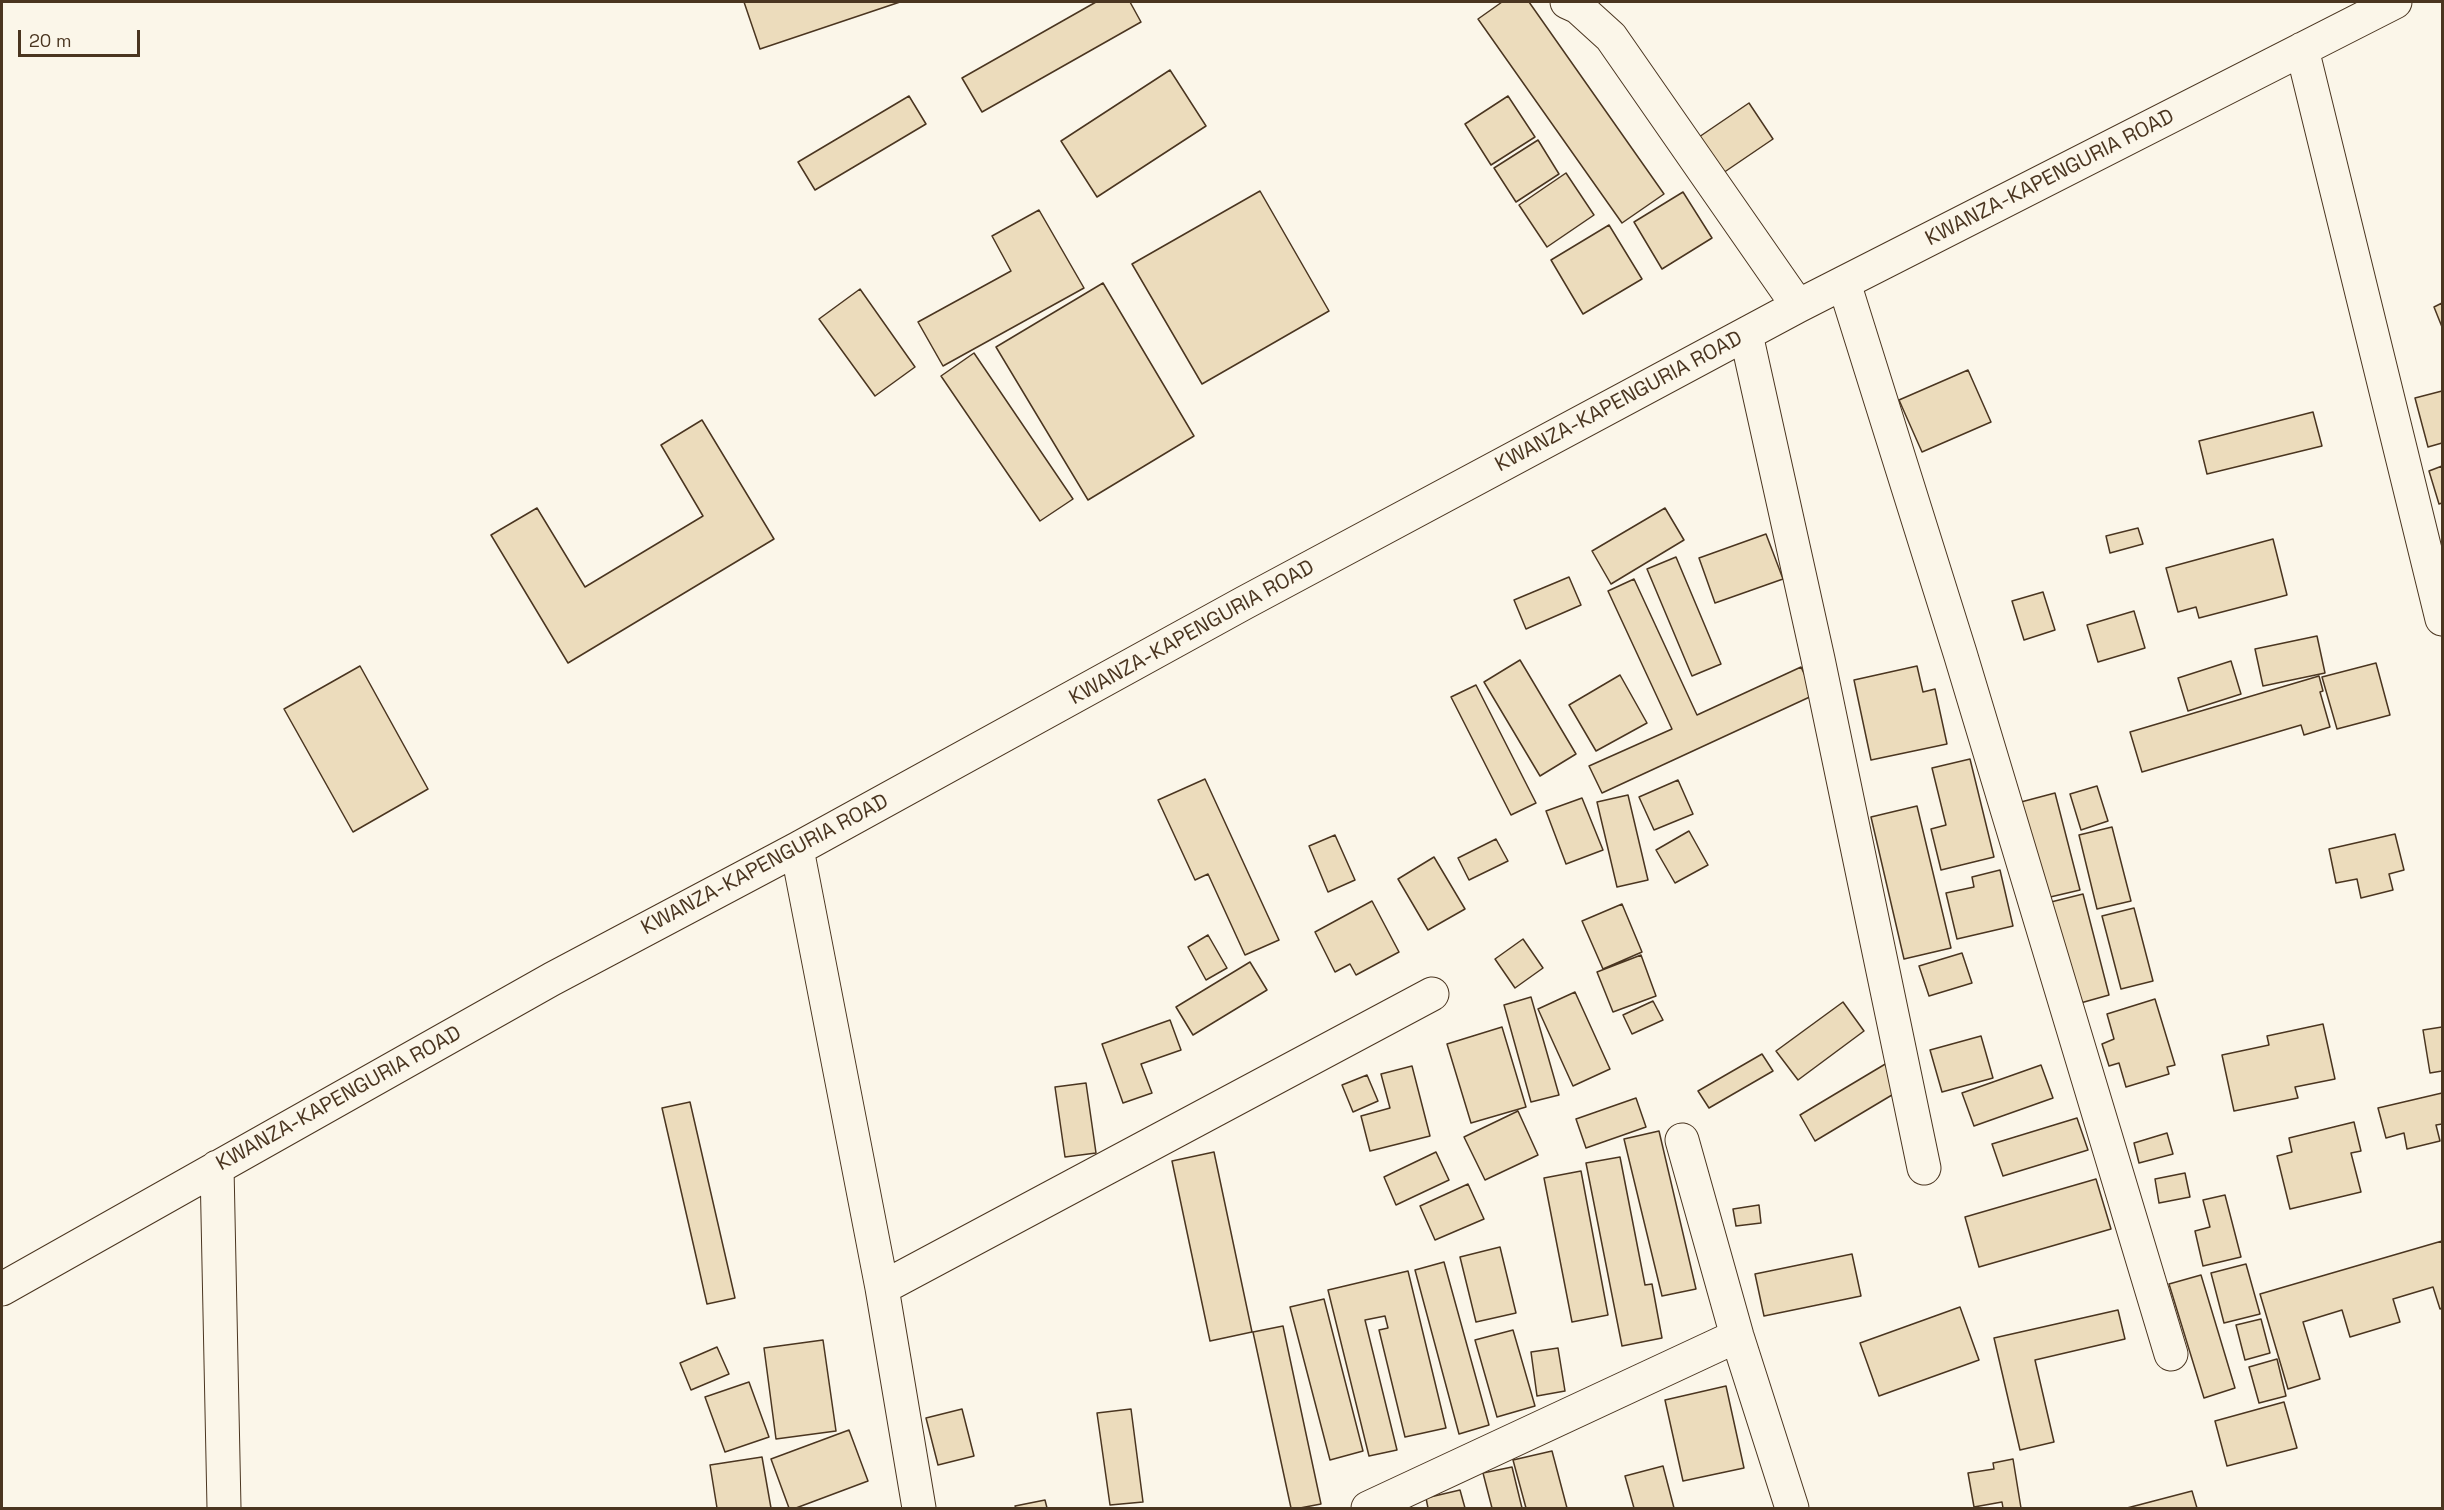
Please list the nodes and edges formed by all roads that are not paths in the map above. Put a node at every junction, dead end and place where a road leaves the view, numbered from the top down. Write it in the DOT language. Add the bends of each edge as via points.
graph roads {
  1 [pos="1567,2"];
  2 [pos="2395,2"];
  3 [pos="2302,50"];
  4 [pos="1844,283"];
  5 [pos="1798,306"];
  6 [pos="1746,334"];
  7 [pos="2442,618"];
  8 [pos="797,849"];
  9 [pos="1432,994"];
  10 [pos="1682,1140"];
  11 [pos="218,1167"];
  12 [pos="1924,1168"];
  13 [pos="882,1288"];
  14 [pos="2,1289"];
  15 [pos="1737,1336"];
  16 [pos="2170,1354"];
  17 [pos="224,1509"];
  18 [pos="919,1509"];
  19 [pos="1368,1509"];
  20 [pos="1792,1509"];
  1 -- 5 [label="street" via="1611,37"];
  2 -- 3 [label="street, KWANZA-KAPENGURIA ROAD"];
  3 -- 4 [label="street, KWANZA-KAPENGURIA ROAD"];
  3 -- 7 [label="street"];
  4 -- 5 [label="street, KWANZA-KAPENGURIA ROAD"];
  4 -- 16 [label="street" via="1960,653"];
  5 -- 6 [label="street, KWANZA-KAPENGURIA ROAD"];
  6 -- 8 [label="street, KWANZA-KAPENGURIA ROAD"];
  6 -- 12 [label="street"];
  8 -- 11 [label="street, KWANZA-KAPENGURIA ROAD" via="552,979"];
  8 -- 13 [label="street"];
  9 -- 13 [label="street"];
  10 -- 15 [label="street"];
  11 -- 14 [label="street, KWANZA-KAPENGURIA ROAD"];
  11 -- 17 [label="street"];
  13 -- 18 [label="street"];
  15 -- 19 [label="street"];
  15 -- 20 [label="street"];
}
